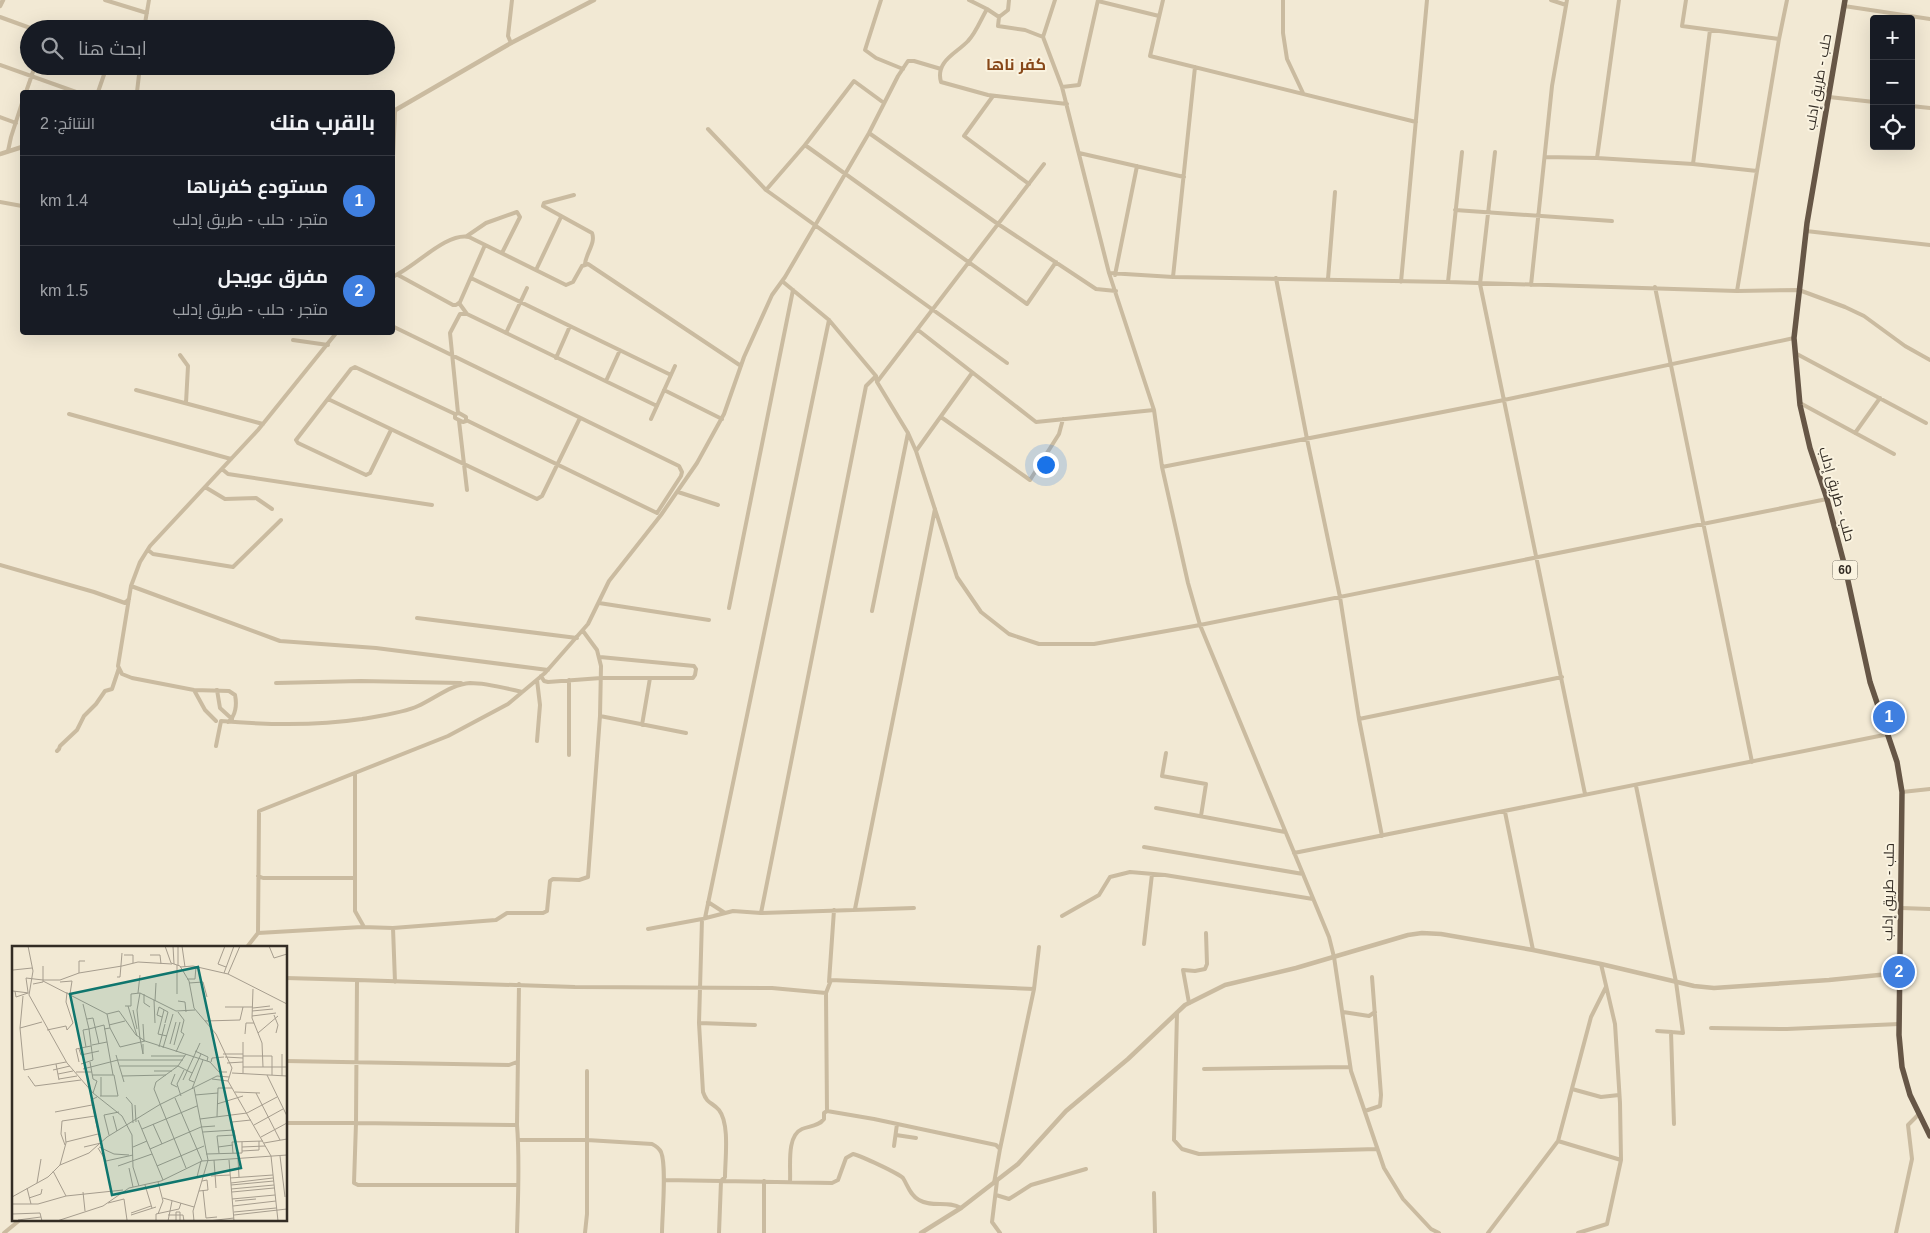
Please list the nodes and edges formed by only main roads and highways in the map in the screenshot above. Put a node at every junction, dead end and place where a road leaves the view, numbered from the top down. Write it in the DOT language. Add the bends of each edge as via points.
graph roads {
  1 [pos="1845,3"];
  2 [pos="1930,1136"];
  1 -- 2 [label="highway, حلب - طريق إدلب / 60" via="1806,231 1795,353 1800,403 1810,448 1845,567 1870,682 1897,762 1902,792 1899,973 1902,1067 1910,1095"];
}
